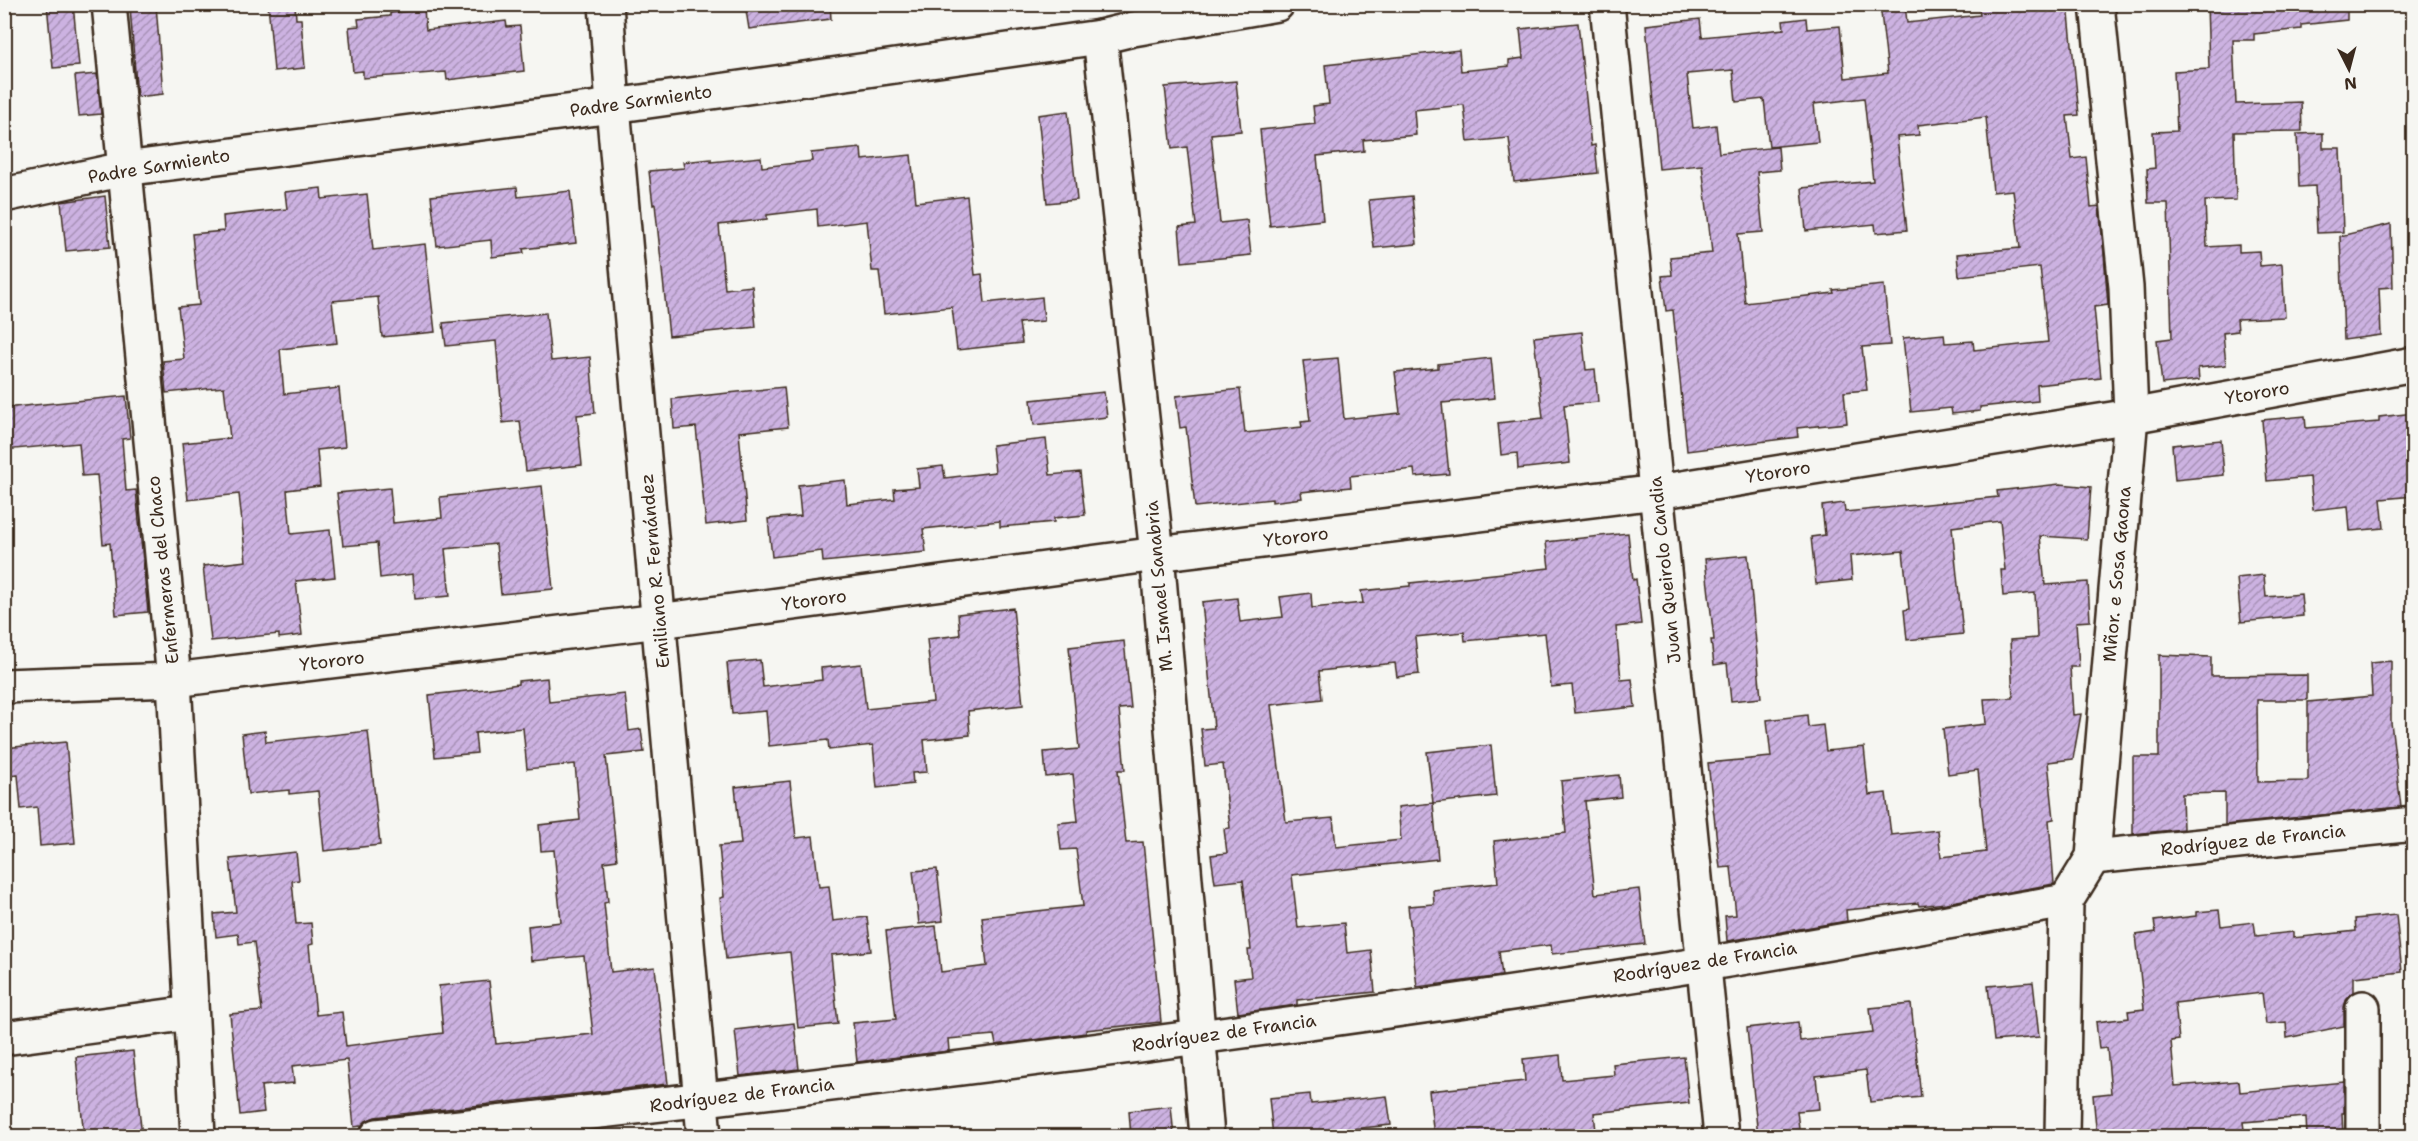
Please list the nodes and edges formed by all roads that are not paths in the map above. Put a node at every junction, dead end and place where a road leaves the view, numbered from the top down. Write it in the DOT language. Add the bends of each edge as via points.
graph roads {
  1 [pos="109,4"];
  2 [pos="606,4"];
  3 [pos="1277,4"];
  4 [pos="1607,4"];
  5 [pos="2097,4"];
  6 [pos="1132,17"];
  7 [pos="1100,38"];
  8 [pos="613,105"];
  9 [pos="124,169"];
  10 [pos="4,195"];
  11 [pos="2414,364"];
  12 [pos="2131,416"];
  13 [pos="1657,492"];
  14 [pos="1157,554"];
  15 [pos="659,621"];
  16 [pos="174,680"];
  17 [pos="4,686"];
  18 [pos="2414,824"];
  19 [pos="2093,857"];
  20 [pos="2066,901"];
  21 [pos="1704,964"];
  22 [pos="2363,1008"];
  23 [pos="191,1013"];
  24 [pos="4,1038"];
  25 [pos="1198,1038"];
  26 [pos="701,1101"];
  27 [pos="198,1137"];
  28 [pos="377,1137"];
  29 [pos="704,1137"];
  30 [pos="1207,1137"];
  31 [pos="1721,1137"];
  32 [pos="2062,1137"];
  33 [pos="2363,1137"];
  1 -- 9 [label="street, Enfermeras del Chaco"];
  2 -- 8 [label="street, Emiliano R. Fernández"];
  3 -- 6 [label="street, Padre Sarmiento"];
  4 -- 13 [label="street, Juan Queirolo Candia"];
  5 -- 12 [label="street, Mñor. e Sosa Gaona" via="2126,287"];
  6 -- 7 [label="street, Padre Sarmiento"];
  7 -- 8 [label="street, Padre Sarmiento"];
  7 -- 14 [label="street, M. Ismael Sanabria"];
  8 -- 9 [label="street, Padre Sarmiento"];
  8 -- 15 [label="street, Emiliano R. Fernández"];
  9 -- 10 [label="street, Padre Sarmiento"];
  9 -- 16 [label="street, Enfermeras del Chaco"];
  11 -- 12 [label="street, Ytororo"];
  12 -- 13 [label="street, Ytororo"];
  12 -- 19 [label="street, Mñor. e Sosa Gaona"];
  13 -- 14 [label="street, Ytororo"];
  13 -- 21 [label="street, Juan Queirolo Candia"];
  14 -- 15 [label="street, Ytororo"];
  14 -- 25 [label="street, M. Ismael Sanabria"];
  15 -- 16 [label="street, Ytororo"];
  15 -- 26 [label="street, Emiliano R. Fernández"];
  16 -- 17 [label="street, Ytororo"];
  16 -- 23 [label="street, Enfermeras del Chaco"];
  18 -- 19 [label="street, Rodríguez de Francia"];
  19 -- 20 [label="street, Mñor. e Sosa Gaona"];
  20 -- 21 [label="street, Rodríguez de Francia"];
  20 -- 32 [label="street"];
  21 -- 25 [label="street, Rodríguez de Francia"];
  21 -- 31 [label="street, Juan Queirolo Candia"];
  22 -- 33 [label="street"];
  23 -- 24 [label="street"];
  23 -- 27 [label="street, Enfermeras del Chaco"];
  25 -- 26 [label="street, Rodríguez de Francia"];
  25 -- 30 [label="street, M. Ismael Sanabria"];
  26 -- 28 [label="street, Rodríguez de Francia"];
  26 -- 29 [label="street, Emiliano R. Fernández"];
}
